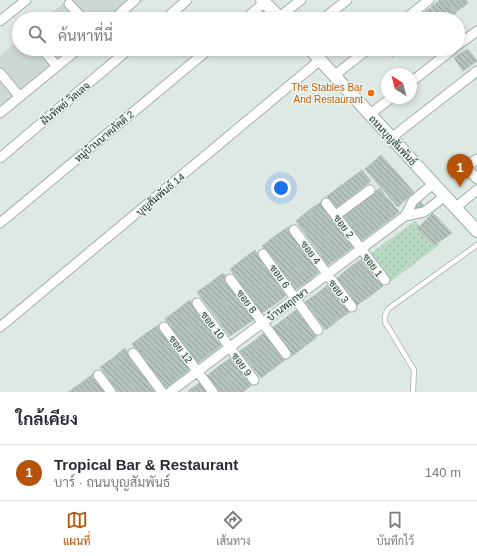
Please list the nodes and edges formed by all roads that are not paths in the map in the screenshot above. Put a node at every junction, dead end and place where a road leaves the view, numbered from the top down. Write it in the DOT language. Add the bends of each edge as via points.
graph roads {
  1 [pos="26,0"];
  2 [pos="187,0"];
  3 [pos="301,0"];
  4 [pos="347,0"];
  5 [pos="429,0"];
  6 [pos="133,1"];
  7 [pos="264,1"];
  8 [pos="69,4"];
  9 [pos="76,12"];
  10 [pos="121,12"];
  11 [pos="173,12"];
  12 [pos="252,12"];
  13 [pos="274,12"];
  14 [pos="287,12"];
  15 [pos="332,12"];
  16 [pos="414,12"];
  17 [pos="0,22"];
  18 [pos="477,31"];
  19 [pos="465,40"];
  20 [pos="48,56"];
  21 [pos="69,56"];
  22 [pos="121,56"];
  23 [pos="201,56"];
  24 [pos="316,56"];
  25 [pos="359,56"];
  26 [pos="444,56"];
  27 [pos="320,60"];
  28 [pos="57,66"];
  29 [pos="477,72"];
  30 [pos="0,73"];
  31 [pos="335,75"];
  32 [pos="417,77"];
  33 [pos="20,97"];
  34 [pos="383,104"];
  35 [pos="0,113"];
  36 [pos="369,115"];
  37 [pos="391,138"];
  38 [pos="0,158"];
  39 [pos="477,159"];
  40 [pos="477,179"];
  41 [pos="433,184"];
  42 [pos="370,190"];
  43 [pos="477,190"];
  44 [pos="444,196"];
  45 [pos="326,203"];
  46 [pos="455,208"];
  47 [pos="336,215"];
  48 [pos="405,216"];
  49 [pos="0,223"];
  50 [pos="294,230"];
  51 [pos="477,231"];
  52 [pos="477,245"];
  53 [pos="361,249"];
  54 [pos="263,254"];
  55 [pos="327,274"];
  56 [pos="230,279"];
  57 [pos="385,280"];
  58 [pos="296,298"];
  59 [pos="197,303"];
  60 [pos="352,307"];
  61 [pos="263,322"];
  62 [pos="0,326"];
  63 [pos="164,327"];
  64 [pos="318,330"];
  65 [pos="230,347"];
  66 [pos="133,353"];
  67 [pos="286,354"];
  68 [pos="197,372"];
  69 [pos="98,375"];
  70 [pos="254,380"];
  71 [pos="111,392"];
  72 [pos="162,392"];
  73 [pos="170,392"];
  74 [pos="213,392"];
  75 [pos="413,392"];
  1 -- 17 [label="street"];
  2 -- 11 [label="street"];
  3 -- 14 [label="street"];
  4 -- 15 [label="street"];
  5 -- 16 [label="street"];
  6 -- 10 [label="street"];
  7 -- 12 [label="street"];
  7 -- 13 [label="street"];
  8 -- 9 [label="street"];
  18 -- 19 [label="street"];
  20 -- 28 [label="street"];
  21 -- 28 [label="street"];
  22 -- 38 [label="street, ฝันทิพย์ วิลเลจ"];
  23 -- 49 [label="street, หมู่บ้านนาคภัคดี 2"];
  24 -- 27 [label="street, ถนนบุญสัมพันธ์"];
  25 -- 31 [label="street"];
  26 -- 32 [label="street"];
  27 -- 31 [label="street, ถนนบุญสัมพันธ์"];
  27 -- 62 [label="street, บุญสัมพันธ์ 14"];
  28 -- 33 [label="street"];
  29 -- 37 [label="street"];
  30 -- 33 [label="street"];
  31 -- 36 [label="street, ถนนบุญสัมพันธ์"];
  33 -- 35 [label="street"];
  34 -- 36 [label="street"];
  36 -- 37 [label="street, ถนนบุญสัมพันธ์"];
  37 -- 41 [label="street, ถนนบุญสัมพันธ์"];
  39 -- 40 [label="street" via="466,167"];
  41 -- 44 [label="street, ถนนบุญสัมพันธ์"];
  41 -- 48 [label="street, บ้านพฤกษา" via="413,201"];
  42 -- 47 [label="street"];
  43 -- 46 [label="street"];
  44 -- 46 [label="street, ถนนบุญสัมพันธ์"];
  44 -- 48 [label="street, บ้านพฤกษา" via="424,212"];
  45 -- 47 [label="street, ซอย 2"];
  46 -- 51 [label="street, ถนนบุญสัมพันธ์"];
  47 -- 53 [label="street, ซอย 2"];
  48 -- 53 [label="street, บ้านพฤกษา"];
  50 -- 55 [label="street, ซอย 4"];
  52 -- 75 [label="lane" via="388,309 385,315 385,322 414,370"];
  53 -- 55 [label="street, บ้านพฤกษา"];
  53 -- 57 [label="street, ซอย 1"];
  54 -- 58 [label="street, ซอย 6"];
  55 -- 58 [label="street, บ้านพฤกษา"];
  55 -- 60 [label="street, ซอย 3"];
  56 -- 61 [label="street, ซอย 8"];
  58 -- 61 [label="street, บ้านพฤกษา"];
  58 -- 64 [label="street, ซอย 6"];
  59 -- 65 [label="street, ซอย 10"];
  61 -- 65 [label="street, บ้านพฤกษา"];
  61 -- 67 [label="street, ซอย 8"];
  63 -- 68 [label="street, ซอย 12"];
  65 -- 68 [label="street, บ้านพฤกษา"];
  65 -- 70 [label="street, ซอย 9"];
  66 -- 72 [label="street"];
  68 -- 73 [label="street, บ้านพฤกษา"];
  68 -- 74 [label="street, ซอย 12"];
  69 -- 71 [label="street"];
}
